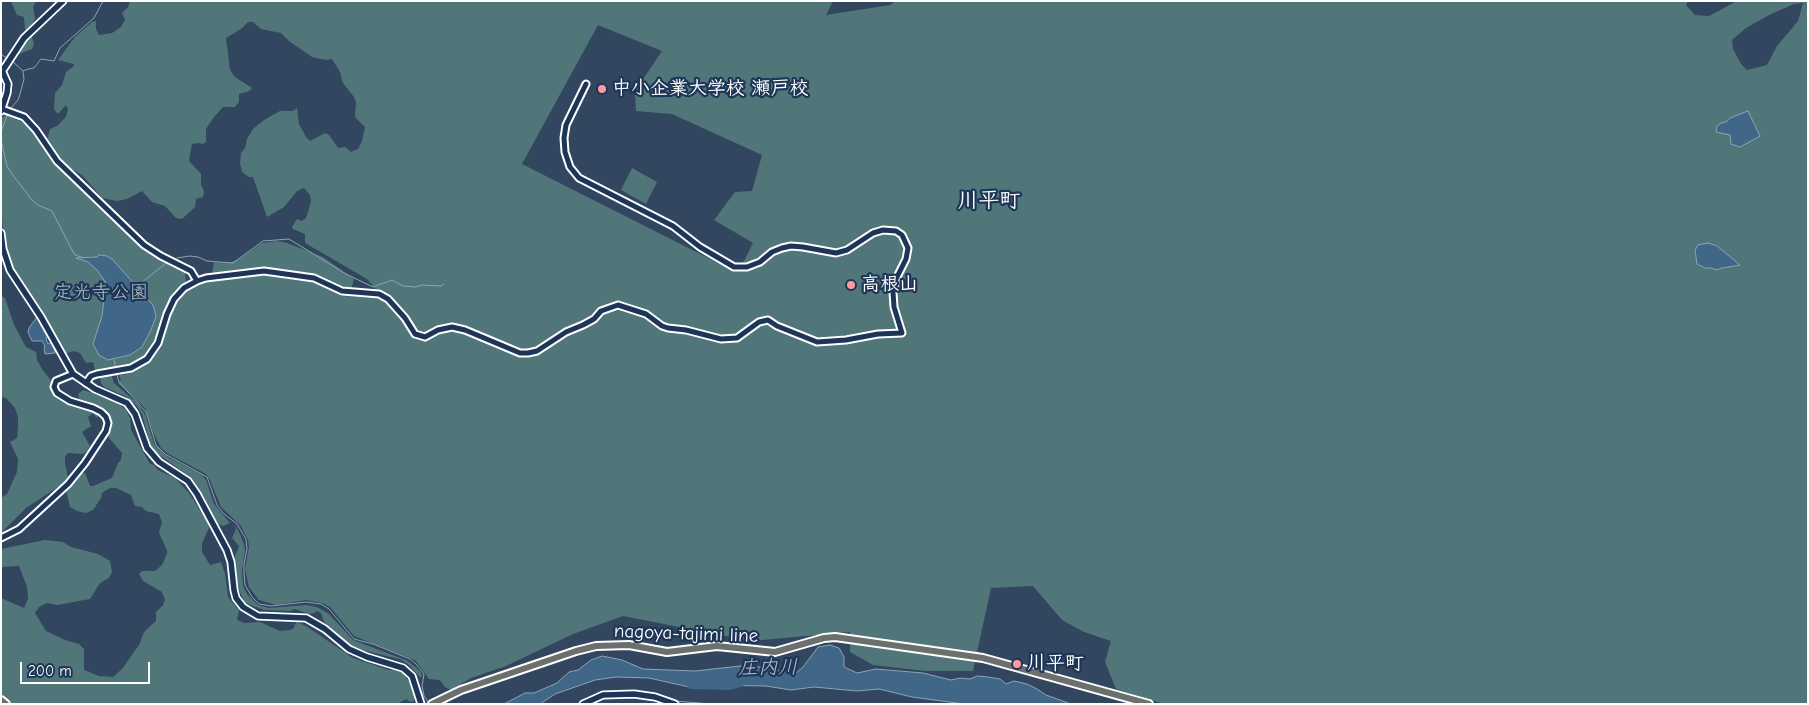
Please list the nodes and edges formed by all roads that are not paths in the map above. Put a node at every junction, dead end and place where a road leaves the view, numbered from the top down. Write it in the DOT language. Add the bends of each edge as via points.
graph roads {
  1 [pos="61,3"];
  2 [pos="2,69"];
  3 [pos="586,84"];
  4 [pos="5,111"];
  5 [pos="1,233"];
  6 [pos="197,281"];
  7 [pos="73,374"];
  8 [pos="86,383"];
  9 [pos="1,538"];
  10 [pos="1,700"];
  11 [pos="6,704"];
  12 [pos="421,704"];
  13 [pos="432,704"];
  14 [pos="583,704"];
  15 [pos="675,704"];
  16 [pos="1148,704"];
  1 -- 2 [label="main road" via="24,38"];
  2 -- 4 [label="main road" via="8,84"];
  3 -- 6 [label="street" via="566,125 564,138 564,152 579,178 673,226 734,267 747,267 772,252 791,246 836,253 847,250 872,233 896,231 902,235 908,248 893,292 902,333 817,342 768,320 759,322 737,338 722,339 668,328 646,314 618,305 528,354 452,327 425,337 416,334 388,299 379,294 342,291 314,278 264,271"];
  4 -- 6 [label="street" via="24,117 57,161 144,245 191,270"];
  5 -- 7 [label="main road" via="10,270"];
  6 -- 8 [label="street" via="174,299 158,343 147,359 139,365 91,376"];
  7 -- 8 [label="main road"];
  7 -- 9 [label="street" via="56,381 56,393 101,412 108,423 106,430 68,484 20,529"];
  8 -- 12 [label="main road" via="126,403 136,414 147,448 154,457 188,481 227,550 236,598 243,607 258,616 306,618 350,649 403,668 412,676"];
  10 -- 11 [label="main road"];
  13 -- 16 [label="main road, nagoya-tajimi line" via="461,690 596,646 629,645 672,652 718,646 775,652 835,637 983,658"];
  14 -- 15 [label="main road" via="603,695 634,694 655,696"];
}
